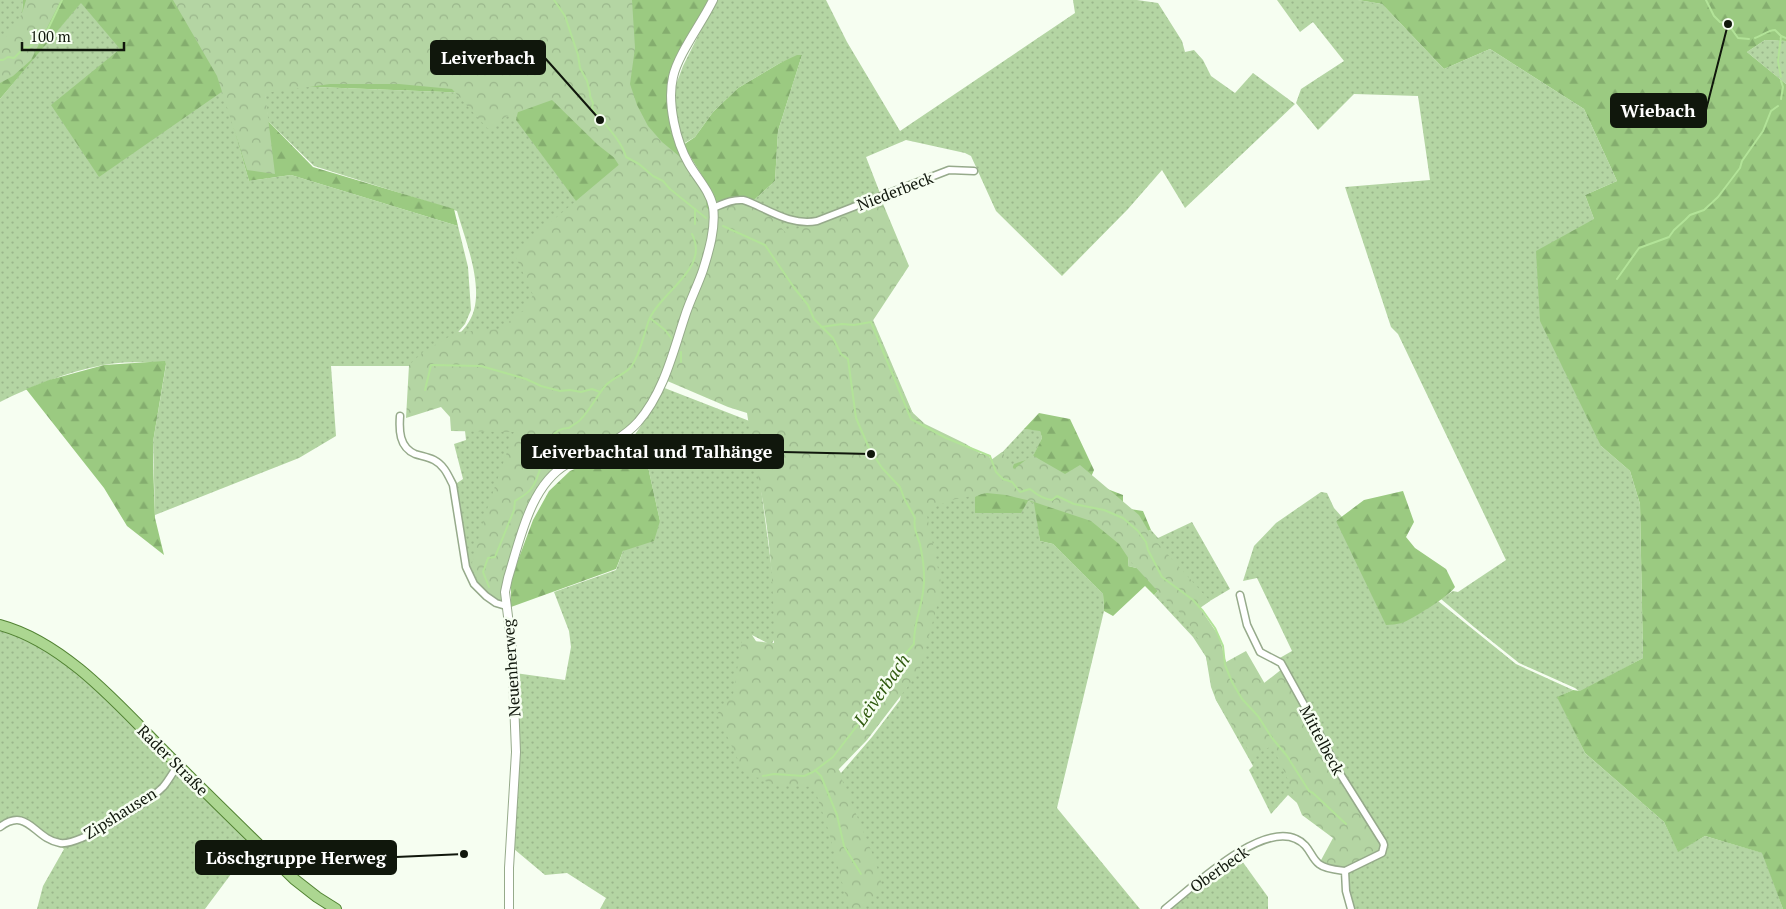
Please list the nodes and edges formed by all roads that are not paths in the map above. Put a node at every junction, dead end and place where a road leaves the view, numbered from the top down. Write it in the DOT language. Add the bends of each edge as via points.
graph roads {
  1 [pos="713,0"];
  2 [pos="974,171"];
  3 [pos="713,208"];
  4 [pos="400,416"];
  5 [pos="1240,595"];
  6 [pos="506,606"];
  7 [pos="0,625"];
  8 [pos="178,765"];
  9 [pos="0,827"];
  10 [pos="1345,871"];
  11 [pos="336,909"];
  12 [pos="509,909"];
  13 [pos="1165,909"];
  14 [pos="1351,909"];
  1 -- 3 [label="street" via="678,62 671,100 679,142"];
  2 -- 3 [label="street, Niederbeck" via="949,170 817,221 798,222 746,200 730,201"];
  3 -- 6 [label="street" via="711,240 703,271 656,395 638,422 620,438 567,464 543,486 508,578"];
  4 -- 6 [label="street, Neuenherweg" via="399,433 405,447 435,460 447,472 466,567 474,584 496,603"];
  5 -- 10 [label="street, Mittelbeck" via="1247,625 1260,652 1281,663 1339,772 1383,842 1382,853"];
  6 -- 12 [label="street, Neuenherweg" via="512,648 516,752"];
  7 -- 8 [label="main road, Rader Straße" via="43,643 67,659"];
  8 -- 9 [label="street, Zipshausen" via="152,796 77,840 55,842 21,820 14,819"];
  8 -- 11 [label="main road, Rader Straße" via="294,879"];
  10 -- 13 [label="street, Oberbeck" via="1319,865 1309,848 1297,839 1272,837 1236,853"];
  10 -- 14 [label="street"];
}
